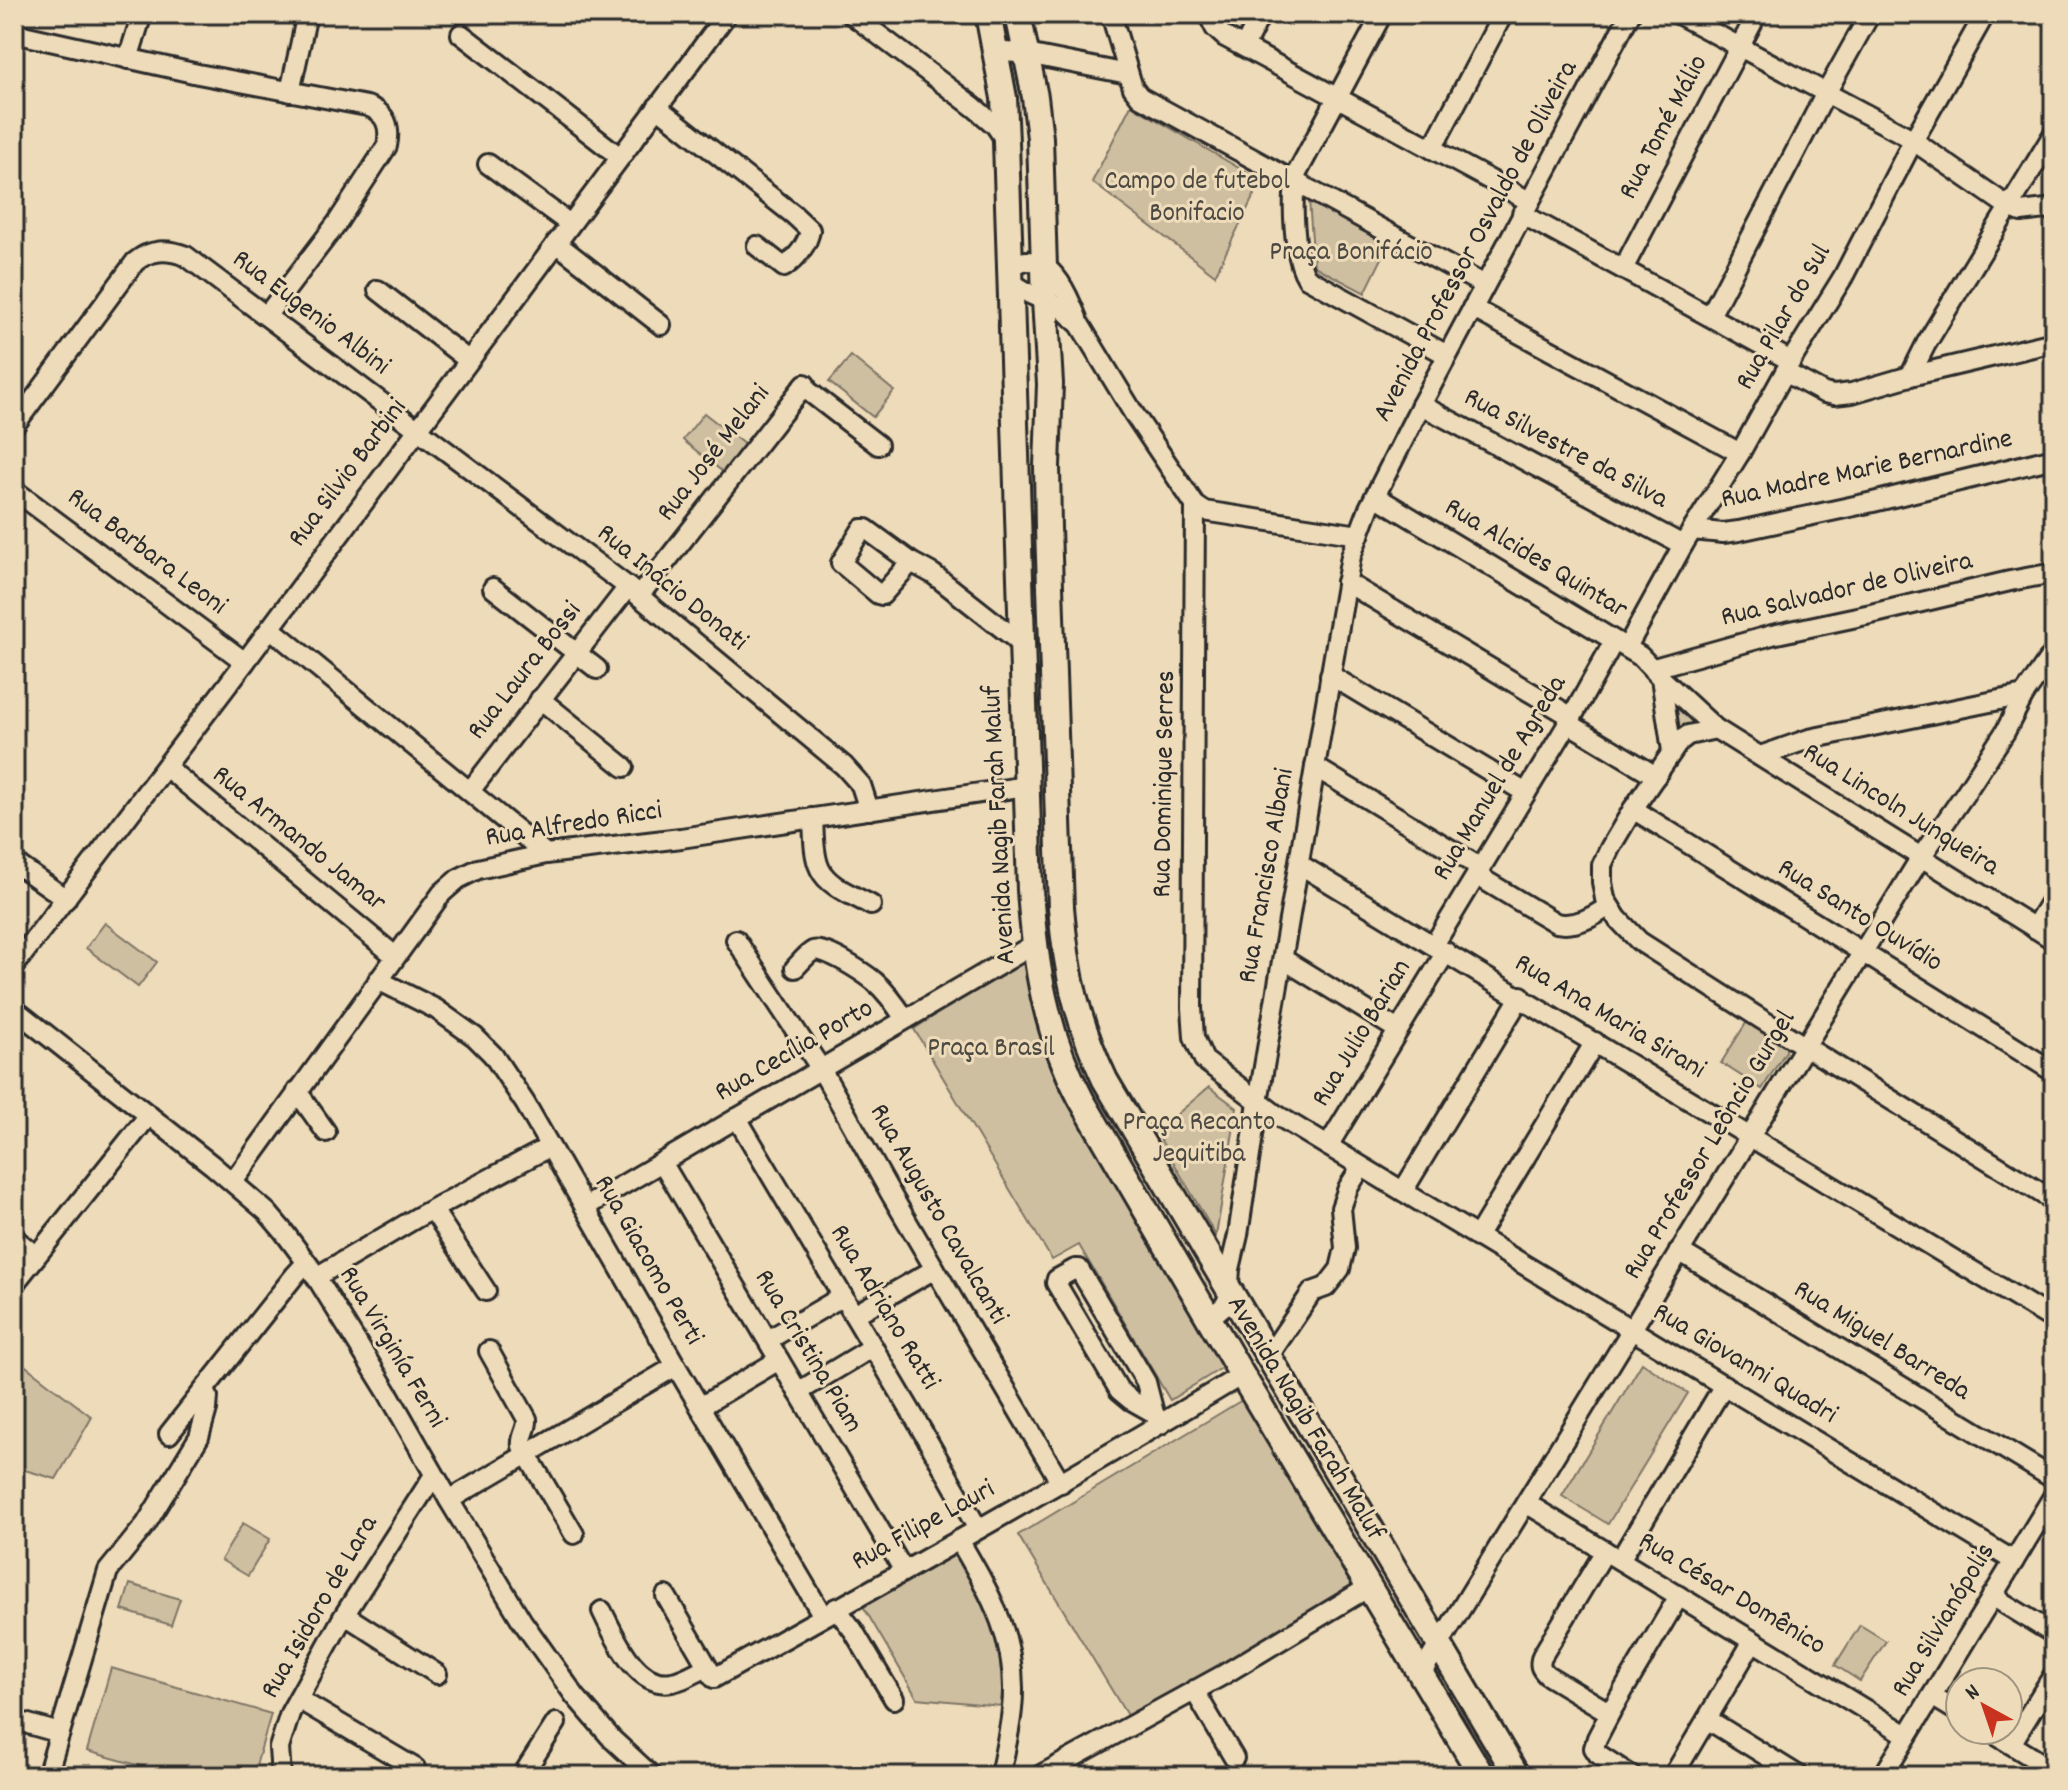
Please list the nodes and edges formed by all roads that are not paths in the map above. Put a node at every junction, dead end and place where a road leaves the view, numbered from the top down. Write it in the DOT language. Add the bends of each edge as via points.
graph roads {
  1 [pos="142,14"];
  2 [pos="307,14"];
  3 [pos="851,14"];
  4 [pos="988,14"];
  5 [pos="1018,14"];
  6 [pos="1111,14"];
  7 [pos="1208,14"];
  8 [pos="1261,14"];
  9 [pos="1382,14"];
  10 [pos="1503,14"];
  11 [pos="1630,14"];
  12 [pos="1678,14"];
  13 [pos="1757,14"];
  14 [pos="1870,14"];
  15 [pos="1985,14"];
  16 [pos="722,15"];
  17 [pos="14,33"];
  18 [pos="461,34"];
  19 [pos="1244,47"];
  20 [pos="1740,47"];
  21 [pos="995,51"];
  22 [pos="1027,54"];
  23 [pos="128,59"];
  24 [pos="1128,74"];
  25 [pos="290,92"];
  26 [pos="1826,93"];
  27 [pos="1004,98"];
  28 [pos="1339,98"];
  29 [pos="657,107"];
  30 [pos="974,107"];
  31 [pos="2054,133"];
  32 [pos="1913,141"];
  33 [pos="1006,142"];
  34 [pos="1432,149"];
  35 [pos="620,157"];
  36 [pos="488,164"];
  37 [pos="1295,181"];
  38 [pos="1526,207"];
  39 [pos="2009,207"];
  40 [pos="2054,208"];
  41 [pos="570,224"];
  42 [pos="556,243"];
  43 [pos="757,246"];
  44 [pos="1044,267"];
  45 [pos="1623,269"];
  46 [pos="1010,274"];
  47 [pos="1484,285"];
  48 [pos="378,290"];
  49 [pos="1045,300"];
  50 [pos="1472,308"];
  51 [pos="267,315"];
  52 [pos="1710,316"];
  53 [pos="661,325"];
  54 [pos="1080,325"];
  55 [pos="2054,342"];
  56 [pos="1447,355"];
  57 [pos="468,360"];
  58 [pos="1788,367"];
  59 [pos="1910,376"];
  60 [pos="1421,405"];
  61 [pos="14,426"];
  62 [pos="417,429"];
  63 [pos="878,445"];
  64 [pos="1740,453"];
  65 [pos="2054,458"];
  66 [pos="14,490"];
  67 [pos="1375,496"];
  68 [pos="1195,505"];
  69 [pos="1359,535"];
  70 [pos="1688,537"];
  71 [pos="911,562"];
  72 [pos="2054,573"];
  73 [pos="1346,582"];
  74 [pos="493,588"];
  75 [pos="634,592"];
  76 [pos="270,628"];
  77 [pos="1022,644"];
  78 [pos="1621,644"];
  79 [pos="577,652"];
  80 [pos="2054,652"];
  81 [pos="245,662"];
  82 [pos="597,669"];
  83 [pos="1657,673"];
  84 [pos="1330,675"];
  85 [pos="2024,695"];
  86 [pos="540,699"];
  87 [pos="1570,720"];
  88 [pos="1712,726"];
  89 [pos="1809,739"];
  90 [pos="1672,751"];
  91 [pos="1760,756"];
  92 [pos="166,767"];
  93 [pos="624,767"];
  94 [pos="1315,767"];
  95 [pos="1656,776"];
  96 [pos="1798,781"];
  97 [pos="1027,786"];
  98 [pos="470,791"];
  99 [pos="1526,793"];
  100 [pos="1058,806"];
  101 [pos="1633,809"];
  102 [pos="869,810"];
  103 [pos="813,818"];
  104 [pos="546,854"];
  105 [pos="1921,857"];
  106 [pos="14,862"];
  107 [pos="1299,864"];
  108 [pos="1479,872"];
  109 [pos="2054,896"];
  110 [pos="66,899"];
  111 [pos="871,905"];
  112 [pos="1609,906"];
  113 [pos="2034,928"];
  114 [pos="736,940"];
  115 [pos="2054,940"];
  116 [pos="1033,945"];
  117 [pos="1440,948"];
  118 [pos="1862,952"];
  119 [pos="395,956"];
  120 [pos="1283,959"];
  121 [pos="14,966"];
  122 [pos="795,968"];
  123 [pos="378,980"];
  124 [pos="1521,996"];
  125 [pos="14,1009"];
  126 [pos="905,1019"];
  127 [pos="1398,1030"];
  128 [pos="1595,1042"];
  129 [pos="1805,1045"];
  130 [pos="1204,1060"];
  131 [pos="821,1069"];
  132 [pos="2054,1072"];
  133 [pos="297,1091"];
  134 [pos="1258,1102"];
  135 [pos="149,1115"];
  136 [pos="737,1118"];
  137 [pos="326,1132"];
  138 [pos="1749,1136"];
  139 [pos="1328,1146"];
  140 [pos="549,1147"];
  141 [pos="662,1162"];
  142 [pos="1361,1167"];
  143 [pos="233,1182"];
  144 [pos="1403,1191"];
  145 [pos="2054,1201"];
  146 [pos="585,1207"];
  147 [pos="433,1210"];
  148 [pos="1477,1237"];
  149 [pos="14,1238"];
  150 [pos="1679,1251"];
  151 [pos="36,1256"];
  152 [pos="935,1269"];
  153 [pos="311,1270"];
  154 [pos="1227,1280"];
  155 [pos="14,1284"];
  156 [pos="486,1291"];
  157 [pos="843,1296"];
  158 [pos="1206,1313"];
  159 [pos="854,1315"];
  160 [pos="2054,1320"];
  161 [pos="1631,1330"];
  162 [pos="768,1340"];
  163 [pos="873,1347"];
  164 [pos="489,1351"];
  165 [pos="779,1360"];
  166 [pos="1270,1360"];
  167 [pos="676,1366"];
  168 [pos="1248,1384"];
  169 [pos="1724,1385"];
  170 [pos="205,1390"];
  171 [pos="798,1392"];
  172 [pos="700,1407"];
  173 [pos="1157,1419"];
  174 [pos="169,1434"];
  175 [pos="527,1454"];
  176 [pos="434,1475"];
  177 [pos="2054,1479"];
  178 [pos="1061,1483"];
  179 [pos="2054,1495"];
  180 [pos="449,1500"];
  181 [pos="1526,1503"];
  182 [pos="2046,1525"];
  183 [pos="978,1529"];
  184 [pos="574,1534"];
  185 [pos="959,1540"];
  186 [pos="1612,1556"];
  187 [pos="2014,1561"];
  188 [pos="904,1571"];
  189 [pos="1369,1587"];
  190 [pos="666,1596"];
  191 [pos="1679,1596"];
  192 [pos="1992,1596"];
  193 [pos="602,1611"];
  194 [pos="830,1612"];
  195 [pos="345,1615"];
  196 [pos="2054,1634"];
  197 [pos="1753,1641"];
  198 [pos="1440,1645"];
  199 [pos="707,1667"];
  200 [pos="437,1674"];
  201 [pos="1421,1674"];
  202 [pos="2054,1674"];
  203 [pos="1194,1690"];
  204 [pos="1932,1696"];
  205 [pos="298,1699"];
  206 [pos="894,1699"];
  207 [pos="1944,1703"];
  208 [pos="1610,1713"];
  209 [pos="1707,1719"];
  210 [pos="14,1720"];
  211 [pos="556,1723"];
  212 [pos="2024,1723"];
  213 [pos="60,1733"];
  214 [pos="1907,1735"];
  215 [pos="2014,1746"];
  216 [pos="1234,1758"];
  217 [pos="415,1768"];
  218 [pos="2049,1771"];
  219 [pos="1885,1775"];
  220 [pos="47,1776"];
  221 [pos="281,1776"];
  222 [pos="522,1776"];
  223 [pos="652,1776"];
  224 [pos="1000,1776"];
  225 [pos="1039,1776"];
  226 [pos="1482,1776"];
  227 [pos="1517,1776"];
  228 [pos="1632,1776"];
  229 [pos="1673,1776"];
  230 [pos="1799,1776"];
  1 -- 23 [label="street"];
  2 -- 25 [label="street"];
  3 -- 30 [label="street"];
  4 -- 21 [label="main road, Avenida Nagib Farah Maluf"];
  5 -- 22 [label="main road, Avenida Nagib Farah Maluf"];
  6 -- 24 [label="street"];
  7 -- 19 [label="street" via="1215,28"];
  8 -- 19 [label="street"];
  9 -- 28 [label="street"];
  10 -- 34 [label="street"];
  11 -- 38 [label="street, Avenida Professor Osvaldo de Oliveira"];
  12 -- 20 [label="street"];
  13 -- 20 [label="street, Rua Tomé Málio"];
  14 -- 26 [label="street"];
  15 -- 32 [label="street, Rua Pilar do Sul"];
  16 -- 29 [label="street, Rua Silvio Barbini"];
  17 -- 23 [label="street"];
  18 -- 35 [label="street"];
  19 -- 28 [label="street"];
  20 -- 26 [label="street"];
  20 -- 45 [label="street, Rua Tomé Málio"];
  21 -- 22 [label="street"];
  21 -- 27 [label="main road, Avenida Nagib Farah Maluf"];
  22 -- 24 [label="street"];
  22 -- 44 [label="main road, Avenida Nagib Farah Maluf" via="1040,138"];
  23 -- 25 [label="street"];
  24 -- 37 [label="street" via="1140,97"];
  25 -- 51 [label="street" via="377,110 389,134 387,146 337,223"];
  26 -- 32 [label="street"];
  26 -- 52 [label="street"];
  27 -- 30 [label="street"];
  27 -- 33 [label="main road, Avenida Nagib Farah Maluf"];
  28 -- 34 [label="street"];
  28 -- 37 [label="street"];
  29 -- 35 [label="street, Rua Silvio Barbini"];
  29 -- 43 [label="street" via="810,230 809,239 784,267"];
  30 -- 33 [label="street"];
  31 -- 39 [label="street"];
  32 -- 39 [label="street"];
  32 -- 58 [label="street, Rua Pilar do Sul" via="1843,277"];
  33 -- 46 [label="main road, Avenida Nagib Farah Maluf"];
  34 -- 38 [label="street"];
  35 -- 41 [label="street, Rua Silvio Barbini"];
  36 -- 41 [label="street"];
  37 -- 47 [label="street"];
  37 -- 56 [label="street" via="1297,255 1307,278"];
  38 -- 45 [label="street"];
  38 -- 47 [label="street, Avenida Professor Osvaldo de Oliveira"];
  39 -- 40 [label="street" via="2021,212"];
  39 -- 59 [label="street"];
  41 -- 42 [label="street, Rua Silvio Barbini"];
  42 -- 53 [label="street"];
  42 -- 57 [label="street, Rua Silvio Barbini"];
  44 -- 46 [label="street" via="1028,261"];
  44 -- 49 [label="main road, Avenida Nagib Farah Maluf"];
  44 -- 54 [label="street" via="1068,296"];
  45 -- 52 [label="street"];
  46 -- 49 [label="street"];
  46 -- 77 [label="main road, Avenida Nagib Farah Maluf"];
  47 -- 50 [label="street, Avenida Professor Osvaldo de Oliveira"];
  48 -- 57 [label="street"];
  49 -- 54 [label="street"];
  49 -- 100 [label="main road, Avenida Nagib Farah Maluf"];
  50 -- 56 [label="street, Avenida Professor Osvaldo de Oliveira"];
  50 -- 64 [label="street"];
  51 -- 61 [label="street, Rua Eugenio Albini" via="186,256 172,251 144,255"];
  51 -- 62 [label="street, Rua Eugenio Albini"];
  52 -- 58 [label="street"];
  54 -- 68 [label="street"];
  55 -- 59 [label="street"];
  56 -- 60 [label="street, Avenida Professor Osvaldo de Oliveira"];
  57 -- 62 [label="street, Rua Silvio Barbini"];
  58 -- 59 [label="street" via="1834,395"];
  58 -- 64 [label="street, Rua Pilar do Sul"];
  60 -- 67 [label="street, Avenida Professor Osvaldo de Oliveira"];
  60 -- 70 [label="street, Rua Silvestre da Silva"];
  62 -- 75 [label="street, Rua Inácio Donati"];
  62 -- 76 [label="street, Rua Silvio Barbini"];
  63 -- 75 [label="street, Rua José Melani" via="804,385 688,536"];
  64 -- 70 [label="street, Rua Pilar do Sul"];
  65 -- 70 [label="street, Rua Madre Marie Bernardine" via="1739,531"];
  66 -- 81 [label="street, Rua Barbara Leoni"];
  67 -- 69 [label="street, Rua Francisco Albani"];
  67 -- 78 [label="street, Rua Alcides Quintar"];
  68 -- 69 [label="street" via="1204,511"];
  68 -- 130 [label="street, Rua Dominique Serres" via="1192,1008 1194,1037"];
  69 -- 73 [label="street, Rua Francisco Albani"];
  70 -- 78 [label="street, Rua Pilar do Sul"];
  71 -- 77 [label="street"];
  72 -- 83 [label="street, Rua Salvador de Oliveira" via="1772,635"];
  73 -- 84 [label="street, Rua Francisco Albani"];
  73 -- 87 [label="street"];
  74 -- 79 [label="street"];
  75 -- 79 [label="street, Rua Laura Bossi"];
  75 -- 102 [label="street, Rua Inácio Donati" via="844,766 861,785"];
  76 -- 81 [label="street, Rua Silvio Barbini"];
  76 -- 98 [label="street"];
  77 -- 97 [label="main road, Avenida Nagib Farah Maluf"];
  78 -- 83 [label="street, Rua Alcides Quintar"];
  78 -- 87 [label="street, Rua Manuel de Agreda"];
  79 -- 82 [label="street"];
  79 -- 86 [label="street, Rua Laura Bossi"];
  80 -- 85 [label="street, Rua Professor Leôncio Gurgel"];
  81 -- 92 [label="street, Rua Silvio Barbini"];
  83 -- 88 [label="street, Rua Alcides Quintar"];
  83 -- 90 [label="street"];
  84 -- 94 [label="street, Rua Francisco Albani"];
  84 -- 99 [label="street"];
  85 -- 89 [label="street"];
  85 -- 105 [label="street, Rua Professor Leôncio Gurgel"];
  86 -- 93 [label="street"];
  86 -- 98 [label="street, Rua Laura Bossi"];
  87 -- 95 [label="street"];
  87 -- 99 [label="street, Rua Manuel de Agreda"];
  88 -- 90 [label="street" via="1688,735"];
  88 -- 91 [label="street, Rua Lincoln Junqueira"];
  89 -- 91 [label="street"];
  89 -- 96 [label="street" via="1795,753"];
  90 -- 95 [label="street"];
  91 -- 96 [label="street, Rua Lincoln Junqueira"];
  92 -- 110 [label="street, Rua Silvio Barbini"];
  92 -- 119 [label="street, Rua Armando Jamar"];
  94 -- 107 [label="street, Rua Francisco Albani"];
  94 -- 108 [label="street"];
  95 -- 101 [label="street"];
  96 -- 105 [label="street, Rua Lincoln Junqueira"];
  97 -- 100 [label="main road" via="1049,785"];
  97 -- 102 [label="street, Rua Alfredo Ricci"];
  97 -- 116 [label="main road, Avenida Nagib Farah Maluf"];
  98 -- 104 [label="street"];
  99 -- 108 [label="street, Rua Manuel de Agreda"];
  100 -- 154 [label="main road, Avenida Nagib Farah Maluf" via="1064,941 1081,1022 1105,1080"];
  101 -- 112 [label="street" via="1602,865"];
  101 -- 118 [label="street, Rua Santo Ouvídio"];
  102 -- 103 [label="street, Rua Alfredo Ricci"];
  103 -- 104 [label="street, Rua Alfredo Ricci"];
  103 -- 111 [label="street" via="822,873"];
  104 -- 119 [label="street, Rua Alfredo Ricci" via="478,869 458,879"];
  105 -- 113 [label="street, Rua Lincoln Junqueira"];
  105 -- 118 [label="street, Rua Professor Leôncio Gurgel"];
  106 -- 110 [label="street"];
  107 -- 117 [label="street, Rua Ana Maria Sirani"];
  107 -- 120 [label="street, Rua Francisco Albani"];
  108 -- 112 [label="street" via="1556,923 1577,923"];
  108 -- 117 [label="street, Rua Manuel de Agreda"];
  109 -- 113 [label="street"];
  110 -- 121 [label="street, Rua Silvio Barbini"];
  112 -- 129 [label="street" via="1639,941"];
  113 -- 115 [label="street, Rua Lincoln Junqueira"];
  114 -- 131 [label="street, Rua Augusto Cavalcanti"];
  116 -- 126 [label="street, Rua Cecília Porto"];
  116 -- 158 [label="main road, Avenida Nagib Farah Maluf" via="1046,1014 1078,1094"];
  117 -- 124 [label="street, Rua Ana Maria Sirani"];
  117 -- 127 [label="street, Rua Julio Barian"];
  118 -- 129 [label="street, Rua Professor Leôncio Gurgel"];
  118 -- 132 [label="street, Rua Santo Ouvídio"];
  119 -- 123 [label="street, Rua Alfredo Ricci"];
  120 -- 127 [label="street"];
  120 -- 134 [label="street, Rua Francisco Albani"];
  122 -- 126 [label="street" via="814,950 829,953 872,979"];
  123 -- 133 [label="street, Rua Alfredo Ricci"];
  123 -- 140 [label="street, Rua Giacomo Perti" via="436,1009 475,1037 493,1055"];
  124 -- 128 [label="street, Rua Ana Maria Sirani"];
  124 -- 144 [label="street"];
  125 -- 135 [label="street, Rua Virginía Ferni"];
  126 -- 131 [label="street, Rua Cecília Porto"];
  127 -- 139 [label="street, Rua Julio Barian"];
  128 -- 138 [label="street, Rua Ana Maria Sirani"];
  128 -- 148 [label="street"];
  129 -- 138 [label="street, Rua Professor Leôncio Gurgel"];
  129 -- 145 [label="street"];
  130 -- 134 [label="street, Rua Giovanni Quadri"];
  131 -- 136 [label="street, Rua Cecília Porto"];
  131 -- 152 [label="street, Rua Augusto Cavalcanti"];
  133 -- 137 [label="street"];
  133 -- 143 [label="street, Rua Alfredo Ricci"];
  134 -- 139 [label="street, Rua Giovanni Quadri"];
  134 -- 154 [label="street, Rua Francisco Albani"];
  135 -- 143 [label="street, Rua Virginía Ferni"];
  135 -- 151 [label="street"];
  136 -- 141 [label="street, Rua Cecília Porto"];
  136 -- 157 [label="street, Rua Adriano Ratti"];
  138 -- 150 [label="street, Rua Professor Leôncio Gurgel"];
  138 -- 160 [label="street, Rua Ana Maria Sirani"];
  139 -- 142 [label="street, Rua Giovanni Quadri"];
  140 -- 146 [label="street, Rua Giacomo Perti"];
  140 -- 147 [label="street"];
  141 -- 146 [label="street, Rua Cecília Porto"];
  141 -- 162 [label="street, Rua Cristina Piam"];
  142 -- 144 [label="street, Rua Giovanni Quadri"];
  142 -- 166 [label="street" via="1341,1208 1345,1248 1340,1269 1326,1287 1312,1292"];
  143 -- 153 [label="street, Rua Virginía Ferni" via="267,1212"];
  144 -- 148 [label="street, Rua Giovanni Quadri"];
  146 -- 167 [label="street, Rua Giacomo Perti"];
  147 -- 153 [label="street"];
  147 -- 156 [label="street"];
  148 -- 161 [label="street, Rua Giovanni Quadri"];
  149 -- 151 [label="street"];
  150 -- 161 [label="street, Rua Professor Leôncio Gurgel"];
  150 -- 177 [label="street, Rua Miguel Barreda"];
  151 -- 155 [label="street"];
  152 -- 159 [label="street"];
  152 -- 178 [label="street, Rua Augusto Cavalcanti"];
  153 -- 170 [label="street" via="295,1275"];
  153 -- 176 [label="street, Rua Virginía Ferni"];
  154 -- 158 [label="street, Rua Francisco Albani" via="1225,1305"];
  154 -- 166 [label="main road, Avenida Nagib Farah Maluf"];
  157 -- 159 [label="street, Rua Adriano Ratti"];
  157 -- 162 [label="street"];
  158 -- 168 [label="main road, Avenida Nagib Farah Maluf"];
  159 -- 163 [label="street, Rua Adriano Ratti"];
  161 -- 169 [label="street, Rua Giovanni Quadri"];
  161 -- 181 [label="street, Rua Professor Leôncio Gurgel"];
  162 -- 165 [label="street, Rua Cristina Piam"];
  163 -- 171 [label="street"];
  163 -- 183 [label="street, Rua Adriano Ratti"];
  164 -- 175 [label="street" via="527,1419 521,1442"];
  165 -- 171 [label="street, Rua Cristina Piam"];
  165 -- 172 [label="street"];
  166 -- 168 [label="main road" via="1271,1376"];
  166 -- 198 [label="main road, Avenida Nagib Farah Maluf"];
  167 -- 172 [label="street, Rua Giacomo Perti"];
  167 -- 175 [label="street"];
  168 -- 173 [label="street, Rua Filipe Lauri"];
  168 -- 189 [label="main road, Avenida Nagib Farah Maluf"];
  169 -- 186 [label="street"];
  169 -- 187 [label="street, Rua Giovanni Quadri"];
  170 -- 174 [label="street"];
  170 -- 213 [label="street" via="207,1409 199,1437 146,1524 108,1571"];
  171 -- 188 [label="street, Rua Cristina Piam"];
  172 -- 194 [label="street, Rua Giacomo Perti"];
  173 -- 173 [label="street" via="1146,1382 1079,1269 1057,1279 1119,1390"];
  173 -- 178 [label="street, Rua Filipe Lauri"];
  175 -- 180 [label="street"];
  175 -- 184 [label="street"];
  176 -- 180 [label="street, Rua Virginía Ferni"];
  176 -- 195 [label="street, Rua Isidoro de Lara"];
  178 -- 183 [label="street, Rua Filipe Lauri"];
  179 -- 182 [label="street, Rua Silvianópolis"];
  180 -- 223 [label="street, Rua Virginía Ferni" via="522,1621 575,1696"];
  181 -- 186 [label="street, Rua César Domênico"];
  181 -- 198 [label="street, Rua Professor Leôncio Gurgel"];
  182 -- 187 [label="street, Rua Silvianópolis"];
  183 -- 185 [label="street, Rua Filipe Lauri"];
  185 -- 188 [label="street, Rua Filipe Lauri"];
  185 -- 224 [label="street" via="1000,1615 1011,1659 1012,1709"];
  186 -- 191 [label="street, Rua César Domênico"];
  186 -- 208 [label="street" via="1542,1656 1540,1667"];
  187 -- 192 [label="street, Rua Silvianópolis"];
  188 -- 194 [label="street, Rua Filipe Lauri"];
  189 -- 201 [label="main road, Avenida Nagib Farah Maluf"];
  189 -- 203 [label="street"];
  190 -- 199 [label="street"];
  191 -- 197 [label="street, Rua César Domênico"];
  191 -- 208 [label="street"];
  192 -- 196 [label="street"];
  192 -- 204 [label="street, Rua Silvianópolis"];
  193 -- 199 [label="street" via="619,1647 649,1679 673,1682"];
  194 -- 199 [label="street, Rua Filipe Lauri" via="714,1678"];
  194 -- 206 [label="street, Rua Giacomo Perti" via="853,1630"];
  195 -- 200 [label="street"];
  195 -- 205 [label="street, Rua Isidoro de Lara"];
  197 -- 209 [label="street"];
  197 -- 214 [label="street, Rua César Domênico"];
  198 -- 201 [label="street, Rua Professor Leôncio Gurgel"];
  198 -- 227 [label="main road, Avenida Nagib Farah Maluf"];
  201 -- 226 [label="main road, Avenida Nagib Farah Maluf"];
  202 -- 212 [label="street"];
  203 -- 216 [label="street"];
  203 -- 225 [label="street"];
  204 -- 207 [label="street"];
  204 -- 214 [label="street, Rua Silvianópolis"];
  205 -- 217 [label="street"];
  205 -- 221 [label="street, Rua Isidoro de Lara" via="282,1733"];
  208 -- 228 [label="street" via="1594,1748"];
  209 -- 229 [label="street"];
  209 -- 230 [label="street"];
  210 -- 213 [label="street"];
  211 -- 222 [label="street"];
  213 -- 220 [label="street"];
  214 -- 219 [label="street, Rua Silvianópolis"];
  215 -- 218 [label="street"];
}
